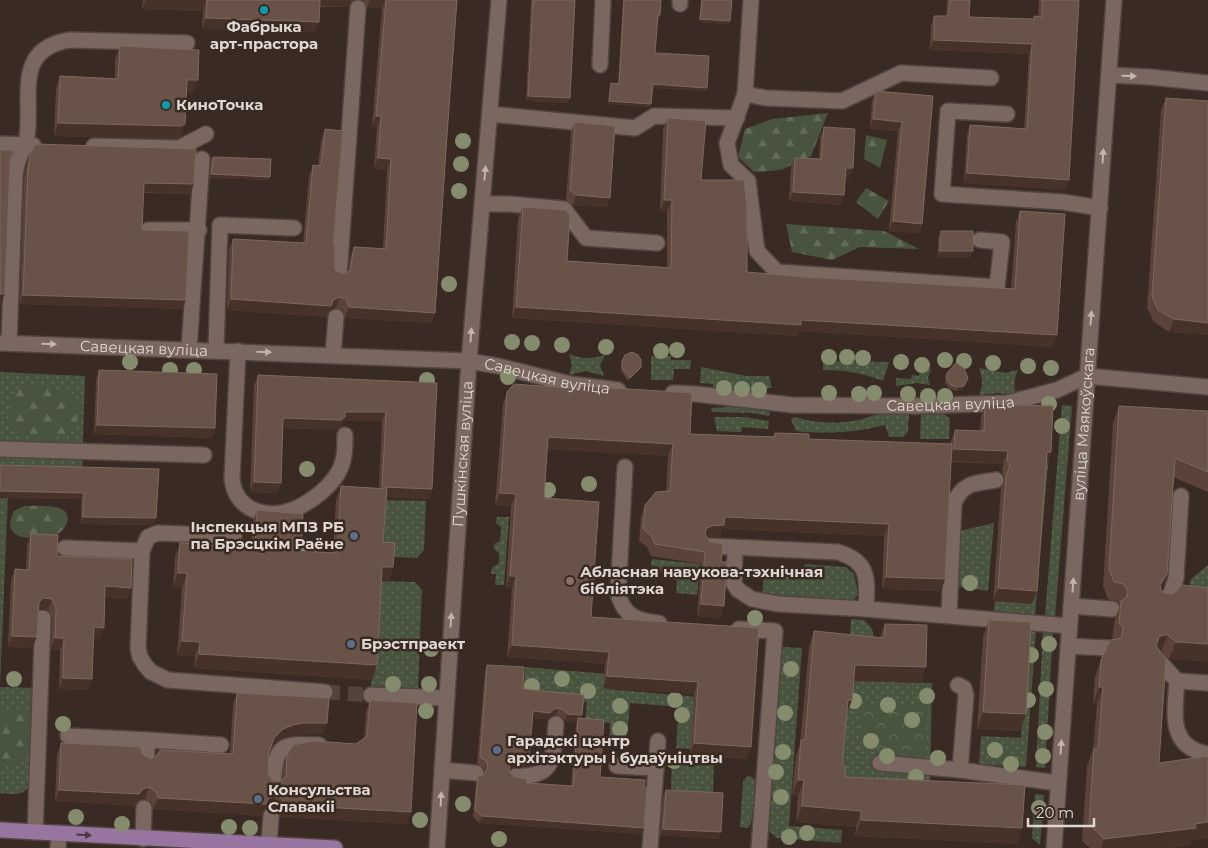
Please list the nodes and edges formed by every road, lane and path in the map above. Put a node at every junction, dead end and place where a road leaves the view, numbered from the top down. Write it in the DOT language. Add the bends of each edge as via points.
graph roads {
  1 [pos="499,0"];
  2 [pos="603,0"];
  3 [pos="751,0"];
  4 [pos="1114,0"];
  5 [pos="358,8"];
  6 [pos="187,43"];
  7 [pos="600,65"];
  8 [pos="1109,75"];
  9 [pos="991,78"];
  10 [pos="1208,83"];
  11 [pos="745,94"];
  12 [pos="490,114"];
  13 [pos="1008,114"];
  14 [pos="737,118"];
  15 [pos="206,134"];
  16 [pos="0,144"];
  17 [pos="26,145"];
  18 [pos="45,145"];
  19 [pos="84,146"];
  20 [pos="202,159"];
  21 [pos="482,204"];
  22 [pos="1100,208"];
  23 [pos="294,228"];
  24 [pos="148,230"];
  25 [pos="199,230"];
  26 [pos="980,240"];
  27 [pos="657,243"];
  28 [pos="339,276"];
  29 [pos="336,317"];
  30 [pos="2,346"];
  31 [pos="189,349"];
  32 [pos="216,350"];
  33 [pos="238,351"];
  34 [pos="333,355"];
  35 [pos="468,361"];
  36 [pos="1087,376"];
  37 [pos="1208,387"];
  38 [pos="629,391"];
  39 [pos="658,392"];
  40 [pos="346,435"];
  41 [pos="0,450"];
  42 [pos="204,455"];
  43 [pos="625,467"];
  44 [pos="996,480"];
  45 [pos="1181,496"];
  46 [pos="234,536"];
  47 [pos="710,546"];
  48 [pos="65,548"];
  49 [pos="736,548"];
  50 [pos="142,551"];
  51 [pos="778,604"];
  52 [pos="1163,604"];
  53 [pos="1071,606"];
  54 [pos="866,609"];
  55 [pos="1112,609"];
  56 [pos="949,615"];
  57 [pos="42,618"];
  58 [pos="678,624"];
  59 [pos="1069,626"];
  60 [pos="727,628"];
  61 [pos="775,631"];
  62 [pos="1068,646"];
  63 [pos="1108,648"];
  64 [pos="1159,661"];
  65 [pos="1177,681"];
  66 [pos="1208,683"];
  67 [pos="958,684"];
  68 [pos="325,692"];
  69 [pos="371,695"];
  70 [pos="446,698"];
  71 [pos="556,724"];
  72 [pos="68,736"];
  73 [pos="148,740"];
  74 [pos="658,741"];
  75 [pos="221,744"];
  76 [pos="331,745"];
  77 [pos="1208,754"];
  78 [pos="146,761"];
  79 [pos="880,763"];
  80 [pos="617,766"];
  81 [pos="656,768"];
  82 [pos="442,770"];
  83 [pos="960,770"];
  84 [pos="476,773"];
  85 [pos="516,776"];
  86 [pos="1058,783"];
  87 [pos="272,784"];
  88 [pos="144,808"];
  89 [pos="271,816"];
  90 [pos="0,830"];
  91 [pos="36,832"];
  92 [pos="143,839"];
  93 [pos="59,841"];
  94 [pos="176,844"];
  95 [pos="270,844"];
  96 [pos="335,848"];
  97 [pos="437,848"];
  98 [pos="650,848"];
  99 [pos="759,848"];
  100 [pos="1054,848"];
  1 -- 12 [label="street, Пушкінская вуліца"];
  2 -- 7 [label="street"];
  3 -- 11 [label="street"];
  4 -- 8 [label="street, вуліца Маякоўскага"];
  5 -- 28 [label="street"];
  6 -- 17 [label="street" via="70,40 44,48 30,70"];
  8 -- 10 [label="street, one-way"];
  22 -- 8 [label="street, вуліца Маякоўскага, one-way"];
  9 -- 11 [label="street" via="901,73 842,101"];
  11 -- 14 [label="street"];
  12 -- 14 [label="street" via="635,128 654,116"];
  21 -- 12 [label="street, Пушкінская вуліца, one-way"];
  13 -- 22 [label="street" via="948,111 942,194 1063,202"];
  14 -- 26 [label="street" via="726,143 731,165 748,181 757,251 777,272 997,287 1002,242"];
  15 -- 19 [label="street" via="179,148"];
  16 -- 17 [label="street"];
  17 -- 18 [label="street"];
  17 -- 30 [label="street" via="18,160 15,176"];
  20 -- 25 [label="street"];
  21 -- 27 [label="street" via="564,209 586,238"];
  35 -- 21 [label="street, Пушкінская вуліца, one-way"];
  36 -- 22 [label="street, вуліца Маякоўскага, one-way"];
  23 -- 32 [label="street" via="220,225"];
  24 -- 25 [label="street"];
  25 -- 31 [label="street"];
  29 -- 34 [label="street"];
  30 -- 31 [label="street, Савецкая вуліца, one-way"];
  31 -- 32 [label="street, Савецкая вуліца"];
  32 -- 33 [label="street, Савецкая вуліца"];
  33 -- 34 [label="street, Савецкая вуліца, one-way"];
  33 -- 40 [label="street" via="232,479 235,494 244,504 258,511 278,513 308,501 337,474 344,459"];
  34 -- 35 [label="street, Савецкая вуліца"];
  35 -- 38 [label="street, Савецкая вуліца" via="570,384"];
  70 -- 35 [label="street, Пушкінская вуліца, one-way"];
  36 -- 37 [label="street"];
  36 -- 39 [label="street, Савецкая вуліца" via="1057,390 1007,403 792,406"];
  53 -- 36 [label="street, вуліца Маякоўскага, one-way"];
  41 -- 42 [label="street"];
  43 -- 58 [label="street" via="618,583 621,605 638,620"];
  44 -- 56 [label="street" via="970,485 954,502"];
  45 -- 52 [label="street" via="1176,578"];
  46 -- 50 [label="street" via="158,533 148,537"];
  47 -- 49 [label="street"];
  48 -- 50 [label="street"];
  49 -- 51 [label="street" via="734,584 738,590 752,599"];
  49 -- 54 [label="street" via="846,555 860,564 864,572"];
  50 -- 68 [label="street" via="138,648 140,657 151,672 168,680"];
  51 -- 54 [label="street"];
  51 -- 61 [label="street"];
  53 -- 55 [label="street"];
  53 -- 59 [label="street, вуліца Маякоўскага"];
  54 -- 56 [label="street"];
  56 -- 59 [label="street"];
  57 -- 91 [label="street"];
  59 -- 62 [label="street, вуліца Маякоўскага"];
  60 -- 61 [label="street"];
  61 -- 99 [label="street"];
  62 -- 63 [label="street"];
  86 -- 62 [label="street, вуліца Маякоўскага, one-way"];
  64 -- 65 [label="street"];
  65 -- 66 [label="street"];
  65 -- 77 [label="street" via="1175,721 1178,734 1193,749"];
  67 -- 83 [label="street" via="966,695"];
  69 -- 70 [label="street"];
  70 -- 82 [label="street, Пушкінская вуліца"];
  71 -- 85 [label="street" via="549,764 540,774"];
  72 -- 73 [label="street"];
  73 -- 75 [label="street"];
  73 -- 78 [label="street"];
  74 -- 81 [label="street"];
  76 -- 87 [label="street" via="285,746 275,759"];
  79 -- 83 [label="street"];
  80 -- 81 [label="street"];
  81 -- 98 [label="street"];
  82 -- 84 [label="street"];
  97 -- 82 [label="street, Пушкінская вуліца, one-way"];
  83 -- 86 [label="street"];
  86 -- 100 [label="street, вуліца Маякоўскага"];
  88 -- 92 [label="street"];
  89 -- 95 [label="street"];
  90 -- 91 [label="main road"];
  91 -- 93 [label="main road"];
  93 -- 92 [label="main road, one-way"];
  92 -- 94 [label="main road"];
  94 -- 95 [label="main road"];
  95 -- 96 [label="main road"];
}
